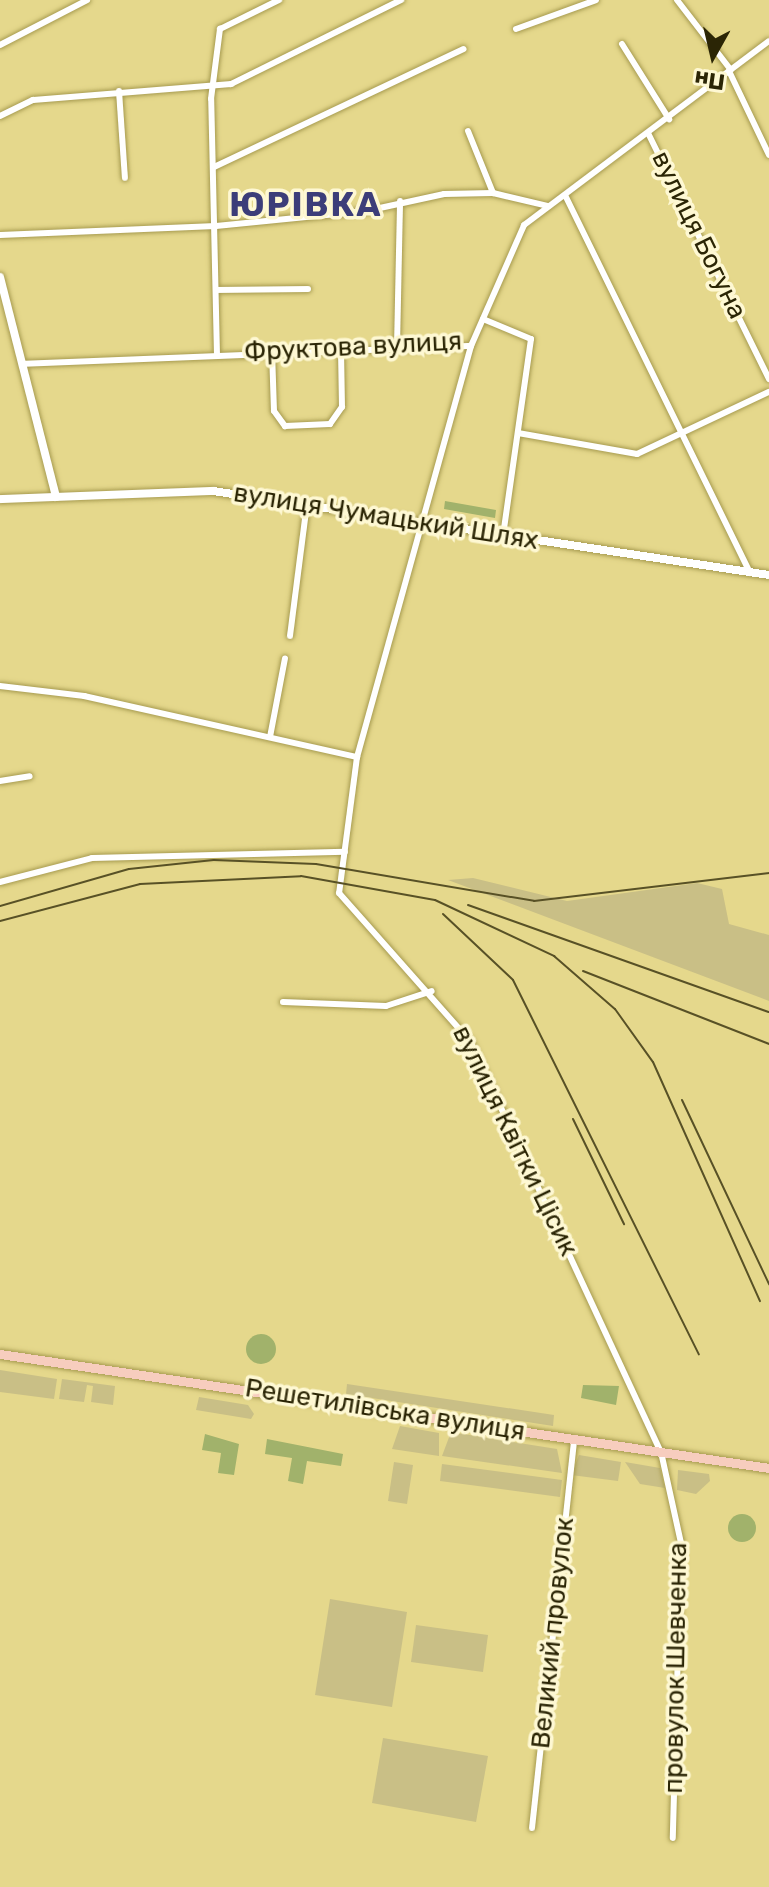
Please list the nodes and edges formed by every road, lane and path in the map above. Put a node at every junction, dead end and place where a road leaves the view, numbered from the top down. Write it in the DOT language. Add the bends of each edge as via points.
graph roads {
  1 [pos="87,0"];
  2 [pos="279,0"];
  3 [pos="401,0"];
  4 [pos="596,0"];
  5 [pos="677,0"];
  6 [pos="516,29"];
  7 [pos="769,41"];
  8 [pos="622,44"];
  9 [pos="0,45"];
  10 [pos="464,49"];
  11 [pos="730,70"];
  12 [pos="215,88"];
  13 [pos="119,91"];
  14 [pos="0,116"];
  15 [pos="669,119"];
  16 [pos="468,131"];
  17 [pos="649,135"];
  18 [pos="769,155"];
  19 [pos="214,167"];
  20 [pos="125,178"];
  21 [pos="493,193"];
  22 [pos="565,195"];
  23 [pos="400,201"];
  24 [pos="548,206"];
  25 [pos="216,226"];
  26 [pos="0,235"];
  27 [pos="0,277"];
  28 [pos="308,289"];
  29 [pos="216,290"];
  30 [pos="483,319"];
  31 [pos="471,346"];
  32 [pos="397,347"];
  33 [pos="272,351"];
  34 [pos="341,351"];
  35 [pos="217,355"];
  36 [pos="22,364"];
  37 [pos="769,379"];
  38 [pos="769,392"];
  39 [pos="518,433"];
  40 [pos="684,433"];
  41 [pos="56,497"];
  42 [pos="0,499"];
  43 [pos="307,503"];
  44 [pos="424,525"];
  45 [pos="503,535"];
  46 [pos="750,573"];
  47 [pos="769,575"];
  48 [pos="290,636"];
  49 [pos="285,658"];
  50 [pos="0,686"];
  51 [pos="270,737"];
  52 [pos="357,757"];
  53 [pos="30,776"];
  54 [pos="0,781"];
  55 [pos="345,852"];
  56 [pos="0,882"];
  57 [pos="432,991"];
  58 [pos="283,1002"];
  59 [pos="0,1352"];
  60 [pos="574,1439"];
  61 [pos="661,1452"];
  62 [pos="769,1468"];
  63 [pos="532,1828"];
  64 [pos="673,1838"];
  1 -- 9 [label="street"];
  2 -- 12 [label="street" via="220,29"];
  3 -- 12 [label="street"];
  4 -- 6 [label="street"];
  5 -- 11 [label="street"];
  7 -- 11 [label="street, Фруктова вулиця"];
  8 -- 15 [label="street"];
  10 -- 19 [label="street"];
  11 -- 15 [label="street, Фруктова вулиця"];
  11 -- 18 [label="street"];
  12 -- 13 [label="street"];
  12 -- 19 [label="street"];
  13 -- 14 [label="street" via="33,100"];
  13 -- 20 [label="street"];
  15 -- 17 [label="street, Фруктова вулиця"];
  16 -- 21 [label="street"];
  17 -- 22 [label="street, Фруктова вулиця"];
  17 -- 37 [label="street, вулиця Богуна"];
  19 -- 25 [label="street"];
  21 -- 23 [label="street"];
  21 -- 24 [label="street"];
  22 -- 24 [label="street, Фруктова вулиця"];
  22 -- 40 [label="street"];
  23 -- 25 [label="street"];
  23 -- 32 [label="street"];
  24 -- 30 [label="street, Фруктова вулиця" via="508,247"];
  25 -- 26 [label="street"];
  25 -- 29 [label="street"];
  27 -- 36 [label="main road"];
  28 -- 29 [label="street"];
  29 -- 35 [label="street"];
  30 -- 31 [label="street, Фруктова вулиця"];
  30 -- 39 [label="street" via="531,339"];
  31 -- 32 [label="street, Фруктова вулиця"];
  31 -- 44 [label="street, вулиця Квітки Цісик"];
  32 -- 34 [label="street, Фруктова вулиця"];
  33 -- 34 [label="street, Фруктова вулиця"];
  33 -- 34 [label="street" via="274,411 285,426 330,424 336,415"];
  33 -- 35 [label="street, Фруктова вулиця"];
  35 -- 36 [label="street, Фруктова вулиця"];
  36 -- 41 [label="main road"];
  38 -- 40 [label="street"];
  39 -- 40 [label="street" via="637,454"];
  39 -- 45 [label="street"];
  40 -- 46 [label="street"];
  41 -- 42 [label="main road, вулиця Чумацький Шлях"];
  41 -- 43 [label="main road, вулиця Чумацький Шлях" via="213,491"];
  43 -- 44 [label="main road, вулиця Чумацький Шлях"];
  43 -- 48 [label="street"];
  44 -- 45 [label="main road, вулиця Чумацький Шлях"];
  44 -- 52 [label="street, вулиця Квітки Цісик"];
  45 -- 46 [label="main road, вулиця Чумацький Шлях"];
  46 -- 47 [label="main road, вулиця Чумацький Шлях"];
  49 -- 51 [label="street"];
  50 -- 51 [label="street" via="84,696"];
  51 -- 52 [label="street"];
  52 -- 55 [label="street, вулиця Квітки Цісик"];
  53 -- 54 [label="street"];
  55 -- 56 [label="street" via="92,858"];
  55 -- 57 [label="street, вулиця Квітки Цісик" via="341,901"];
  57 -- 58 [label="street" via="386,1006"];
  57 -- 61 [label="street, вулиця Квітки Цісик" via="470,1041"];
  59 -- 60 [label="main road, Решетилівська вулиця"];
  60 -- 61 [label="main road, Решетилівська вулиця"];
  60 -- 63 [label="street, Великий провулок"];
  61 -- 62 [label="main road, Решетилівська вулиця"];
  61 -- 64 [label="street, провулок Шевченка" via="681,1543"];
}
